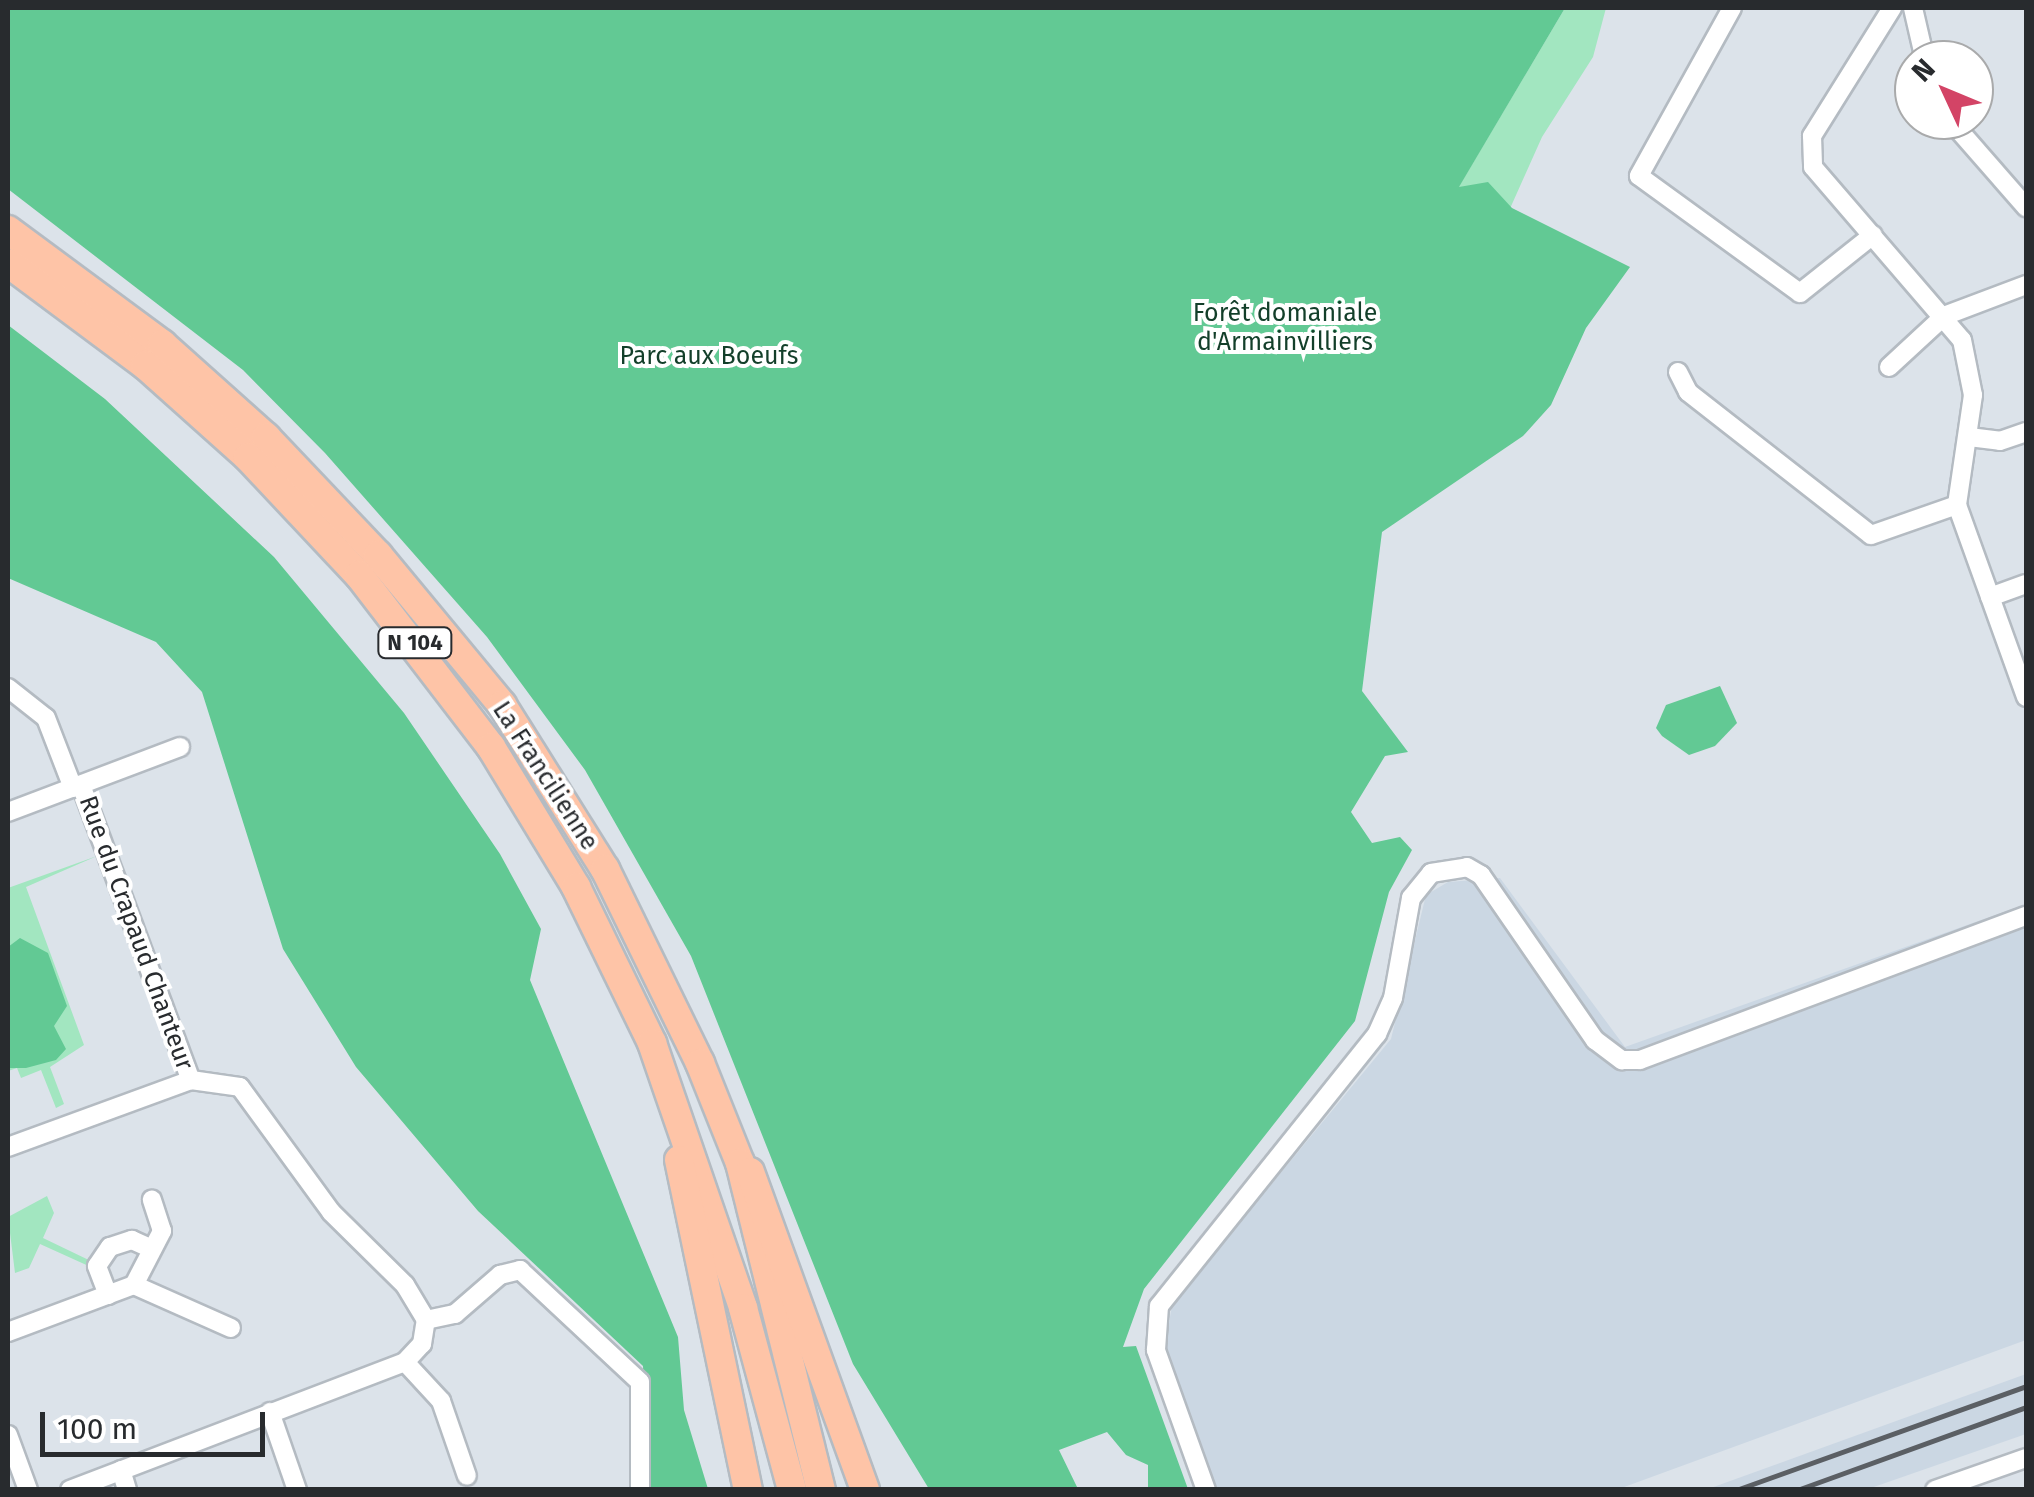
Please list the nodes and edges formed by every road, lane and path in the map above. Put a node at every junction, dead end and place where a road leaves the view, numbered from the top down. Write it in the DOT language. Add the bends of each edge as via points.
graph roads {
  1 [pos="1732,8"];
  2 [pos="1892,8"];
  3 [pos="1913,8"];
  4 [pos="1920,40"];
  5 [pos="1967,140"];
  6 [pos="2026,207"];
  7 [pos="8,230"];
  8 [pos="1873,235"];
  9 [pos="8,263"];
  10 [pos="2026,286"];
  11 [pos="1944,316"];
  12 [pos="1889,367"];
  13 [pos="1678,372"];
  14 [pos="2026,432"];
  15 [pos="1969,437"];
  16 [pos="1957,505"];
  17 [pos="2026,584"];
  18 [pos="1990,597"];
  19 [pos="8,688"];
  20 [pos="2026,697"];
  21 [pos="180,747"];
  22 [pos="77,787"];
  23 [pos="8,812"];
  24 [pos="2026,916"];
  25 [pos="191,1080"];
  26 [pos="687,1130"];
  27 [pos="8,1147"];
  28 [pos="740,1163"];
  29 [pos="152,1200"];
  30 [pos="152,1249"];
  31 [pos="134,1285"];
  32 [pos="108,1295"];
  33 [pos="426,1320"];
  34 [pos="232,1328"];
  35 [pos="8,1332"];
  36 [pos="405,1362"];
  37 [pos="270,1412"];
  38 [pos="8,1435"];
  39 [pos="2026,1458"];
  40 [pos="121,1470"];
  41 [pos="467,1476"];
  42 [pos="28,1490"];
  43 [pos="70,1490"];
  44 [pos="127,1490"];
  45 [pos="298,1490"];
  46 [pos="640,1490"];
  47 [pos="748,1490"];
  48 [pos="792,1490"];
  49 [pos="822,1490"];
  50 [pos="865,1490"];
  51 [pos="1206,1490"];
  52 [pos="1935,1490"];
  1 -- 8 [label="street" via="1639,176 1800,292"];
  2 -- 8 [label="street" via="1810,151 1813,167"];
  3 -- 4 [label="street"];
  5 -- 6 [label="street"];
  7 -- 28 [label="highway, La Francilienne / N 104" via="228,402 439,624 502,705 606,870"];
  8 -- 11 [label="street"];
  9 -- 26 [label="highway, La Francilienne / N 104" via="145,366 248,457 438,672 576,887"];
  10 -- 11 [label="street"];
  11 -- 12 [label="street"];
  11 -- 15 [label="street" via="1970,364"];
  13 -- 16 [label="street" via="1688,392 1871,536"];
  14 -- 15 [label="street" via="2000,441"];
  15 -- 16 [label="street"];
  16 -- 18 [label="street"];
  17 -- 18 [label="street"];
  18 -- 20 [label="street"];
  19 -- 22 [label="street, Rue du Crapaud Chanteur" via="46,718"];
  21 -- 22 [label="street"];
  22 -- 23 [label="street"];
  22 -- 25 [label="street, Rue du Crapaud Chanteur"];
  24 -- 51 [label="street" via="1640,1060 1622,1060 1595,1040 1481,875 1466,867 1431,873 1411,898 1393,998 1377,1034 1158,1306 1156,1350"];
  25 -- 27 [label="street"];
  25 -- 33 [label="street" via="240,1087 331,1212 404,1285"];
  26 -- 47 [label="highway" via="678,1157"];
  26 -- 48 [label="highway, La Francilienne / N 104"];
  28 -- 49 [label="highway, La Francilienne / N 104"];
  28 -- 50 [label="highway" via="756,1178"];
  29 -- 30 [label="street" via="162,1231"];
  30 -- 31 [label="street"];
  30 -- 32 [label="street" via="132,1240 110,1247 97,1266"];
  31 -- 32 [label="street"];
  31 -- 34 [label="street"];
  32 -- 35 [label="street"];
  33 -- 36 [label="street" via="422,1344"];
  33 -- 46 [label="street" via="455,1314 510,1270 538,1279 640,1382"];
  36 -- 37 [label="street"];
  36 -- 41 [label="street" via="442,1401"];
  37 -- 40 [label="street"];
  37 -- 45 [label="street"];
  38 -- 42 [label="street"];
  39 -- 52 [label="street"];
  40 -- 43 [label="street"];
  40 -- 44 [label="street"];
}
